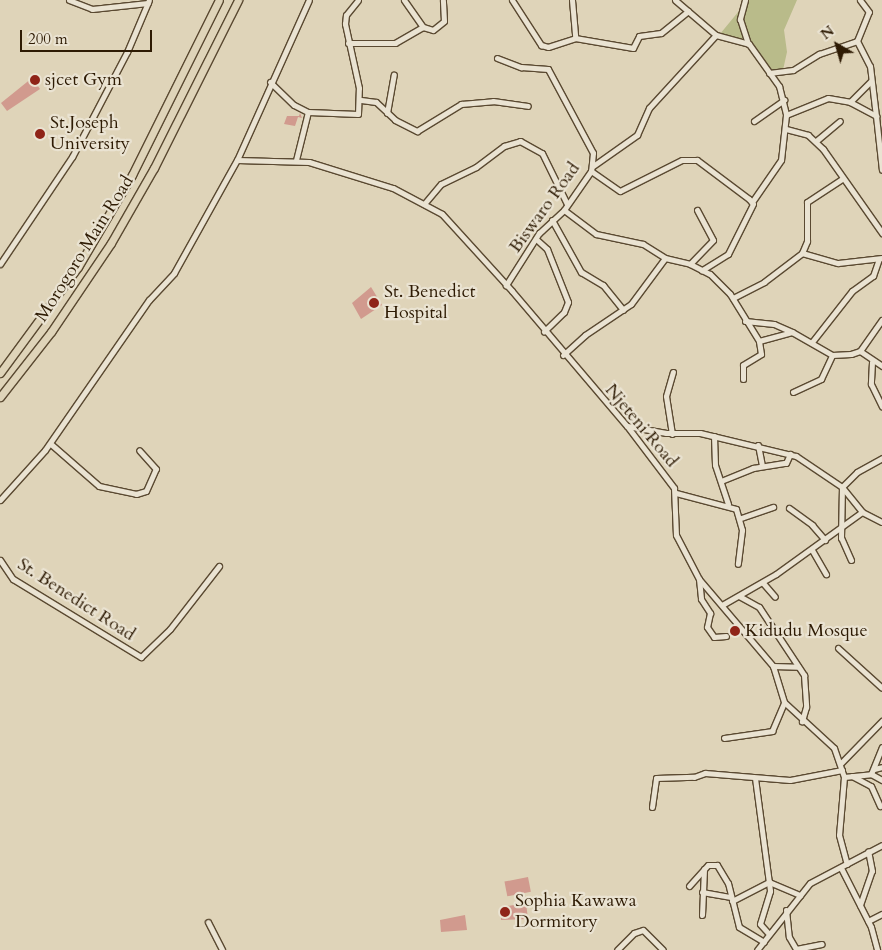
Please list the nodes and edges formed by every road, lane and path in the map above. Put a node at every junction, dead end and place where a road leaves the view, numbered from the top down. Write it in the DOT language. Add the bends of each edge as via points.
graph roads {
  1 [pos="69,0"];
  2 [pos="219,0"];
  3 [pos="309,0"];
  4 [pos="358,0"];
  5 [pos="404,0"];
  6 [pos="443,0"];
  7 [pos="512,0"];
  8 [pos="572,0"];
  9 [pos="675,0"];
  10 [pos="745,0"];
  11 [pos="860,0"];
  12 [pos="237,1"];
  13 [pos="148,2"];
  14 [pos="688,10"];
  15 [pos="423,27"];
  16 [pos="716,35"];
  17 [pos="575,38"];
  18 [pos="857,41"];
  19 [pos="348,43"];
  20 [pos="749,44"];
  21 [pos="497,58"];
  22 [pos="769,73"];
  23 [pos="394,75"];
  24 [pos="871,81"];
  25 [pos="270,82"];
  26 [pos="361,100"];
  27 [pos="784,100"];
  28 [pos="850,102"];
  29 [pos="528,106"];
  30 [pos="308,112"];
  31 [pos="387,113"];
  32 [pos="786,115"];
  33 [pos="879,120"];
  34 [pos="754,121"];
  35 [pos="840,121"];
  36 [pos="786,128"];
  37 [pos="816,141"];
  38 [pos="237,160"];
  39 [pos="296,160"];
  40 [pos="592,168"];
  41 [pos="882,170"];
  42 [pos="842,179"];
  43 [pos="752,202"];
  44 [pos="424,204"];
  45 [pos="567,204"];
  46 [pos="564,210"];
  47 [pos="697,210"];
  48 [pos="552,220"];
  49 [pos="882,233"];
  50 [pos="536,239"];
  51 [pos="802,253"];
  52 [pos="665,258"];
  53 [pos="880,258"];
  54 [pos="0,264"];
  55 [pos="690,264"];
  56 [pos="702,270"];
  57 [pos="506,285"];
  58 [pos="733,298"];
  59 [pos="623,310"];
  60 [pos="882,320"];
  61 [pos="745,321"];
  62 [pos="544,331"];
  63 [pos="792,332"];
  64 [pos="759,340"];
  65 [pos="812,342"];
  66 [pos="860,351"];
  67 [pos="563,355"];
  68 [pos="832,355"];
  69 [pos="872,362"];
  70 [pos="882,366"];
  71 [pos="0,372"];
  72 [pos="673,372"];
  73 [pos="742,379"];
  74 [pos="793,392"];
  75 [pos="0,396"];
  76 [pos="882,408"];
  77 [pos="627,426"];
  78 [pos="672,434"];
  79 [pos="714,436"];
  80 [pos="758,445"];
  81 [pos="52,446"];
  82 [pos="139,450"];
  83 [pos="790,454"];
  84 [pos="882,458"];
  85 [pos="762,466"];
  86 [pos="721,481"];
  87 [pos="842,487"];
  88 [pos="676,493"];
  89 [pos="0,500"];
  90 [pos="728,504"];
  91 [pos="773,507"];
  92 [pos="789,508"];
  93 [pos="862,512"];
  94 [pos="740,518"];
  95 [pos="881,521"];
  96 [pos="840,528"];
  97 [pos="825,540"];
  98 [pos="812,550"];
  99 [pos="0,560"];
  100 [pos="851,560"];
  101 [pos="738,564"];
  102 [pos="219,566"];
  103 [pos="826,574"];
  104 [pos="699,579"];
  105 [pos="763,583"];
  106 [pos="740,596"];
  107 [pos="774,597"];
  108 [pos="722,605"];
  109 [pos="726,636"];
  110 [pos="838,648"];
  111 [pos="773,666"];
  112 [pos="798,667"];
  113 [pos="882,688"];
  114 [pos="784,702"];
  115 [pos="802,721"];
  116 [pos="882,721"];
  117 [pos="724,738"];
  118 [pos="882,747"];
  119 [pos="841,763"];
  120 [pos="882,767"];
  121 [pos="842,770"];
  122 [pos="872,771"];
  123 [pos="852,776"];
  124 [pos="844,777"];
  125 [pos="755,778"];
  126 [pos="882,780"];
  127 [pos="880,806"];
  128 [pos="652,807"];
  129 [pos="882,845"];
  130 [pos="868,851"];
  131 [pos="847,864"];
  132 [pos="841,868"];
  133 [pos="704,869"];
  134 [pos="769,882"];
  135 [pos="690,886"];
  136 [pos="702,892"];
  137 [pos="800,895"];
  138 [pos="731,899"];
  139 [pos="860,905"];
  140 [pos="786,910"];
  141 [pos="882,914"];
  142 [pos="702,915"];
  143 [pos="208,922"];
  144 [pos="868,922"];
  145 [pos="769,934"];
  146 [pos="764,942"];
  147 [pos="822,944"];
  148 [pos="222,950"];
  149 [pos="617,950"];
  150 [pos="662,950"];
  151 [pos="757,950"];
  152 [pos="876,950"];
  1 -- 13 [label="street" via="92,9"];
  2 -- 71 [label="highway, Morogoro Main Road" via="132,175 72,274"];
  3 -- 25 [label="street"];
  4 -- 19 [label="street" via="346,15"];
  5 -- 15 [label="street"];
  6 -- 15 [label="street" via="444,21 433,30"];
  7 -- 17 [label="street" via="544,46"];
  8 -- 17 [label="street"];
  9 -- 14 [label="street"];
  10 -- 20 [label="street" via="740,18"];
  11 -- 18 [label="street" via="869,12"];
  12 -- 75 [label="highway, Morogoro Main Road" via="154,168 111,243 51,332"];
  13 -- 54 [label="street" via="72,157"];
  14 -- 16 [label="street"];
  14 -- 17 [label="street" via="661,33 639,36 633,48"];
  15 -- 19 [label="street" via="395,43"];
  16 -- 20 [label="street"];
  16 -- 40 [label="street" via="649,108 636,135"];
  18 -- 22 [label="street" via="819,54 793,70"];
  18 -- 24 [label="street" via="870,66"];
  19 -- 26 [label="street"];
  20 -- 22 [label="street"];
  21 -- 40 [label="street, Biswaro Road" via="521,67 545,68 590,142"];
  22 -- 27 [label="street"];
  23 -- 31 [label="street"];
  24 -- 28 [label="street"];
  24 -- 33 [label="street"];
  25 -- 30 [label="street" via="294,105"];
  25 -- 38 [label="street"];
  26 -- 30 [label="street" via="355,116"];
  26 -- 31 [label="street" via="376,102"];
  27 -- 32 [label="street"];
  27 -- 34 [label="street"];
  28 -- 32 [label="street" via="820,99"];
  28 -- 33 [label="street"];
  29 -- 31 [label="street" via="500,102 461,104 444,111 420,131"];
  30 -- 39 [label="street"];
  32 -- 36 [label="street"];
  33 -- 41 [label="street"];
  35 -- 37 [label="street"];
  36 -- 37 [label="street"];
  36 -- 43 [label="street" via="781,160"];
  37 -- 42 [label="street"];
  38 -- 39 [label="street, Njeteni Road" via="267,163"];
  38 -- 89 [label="street" via="174,273 144,307 45,450"];
  39 -- 44 [label="street, Njeteni Road" via="357,174"];
  40 -- 43 [label="street" via="620,191 682,160 697,160"];
  40 -- 45 [label="street, Biswaro Road"];
  42 -- 49 [label="street"];
  42 -- 51 [label="street" via="807,202 807,241"];
  43 -- 56 [label="street" via="724,259"];
  44 -- 45 [label="street" via="441,184 476,167 504,146 520,141 542,153"];
  44 -- 57 [label="street, Njeteni Road" via="452,224"];
  45 -- 46 [label="street, Biswaro Road"];
  46 -- 48 [label="street, Biswaro Road"];
  46 -- 52 [label="street" via="596,234 643,244"];
  47 -- 55 [label="street" via="713,240"];
  48 -- 50 [label="street, Biswaro Road"];
  48 -- 59 [label="street" via="580,272 604,285"];
  50 -- 57 [label="street, Biswaro Road"];
  50 -- 62 [label="street" via="549,254 568,302 564,312"];
  51 -- 53 [label="street" via="838,263"];
  51 -- 58 [label="street" via="764,282"];
  52 -- 55 [label="street"];
  52 -- 59 [label="street"];
  53 -- 65 [label="street" via="873,276 852,291"];
  55 -- 56 [label="street"];
  56 -- 58 [label="street"];
  57 -- 62 [label="street, Njeteni Road"];
  58 -- 61 [label="street"];
  59 -- 67 [label="street" via="585,335"];
  60 -- 66 [label="street"];
  61 -- 63 [label="street" via="774,324"];
  61 -- 64 [label="street"];
  62 -- 67 [label="street, Njeteni Road"];
  63 -- 64 [label="street"];
  63 -- 65 [label="street"];
  64 -- 73 [label="street" via="762,354 743,365"];
  65 -- 68 [label="street"];
  66 -- 68 [label="street"];
  66 -- 69 [label="street"];
  67 -- 77 [label="street, Njeteni Road"];
  68 -- 74 [label="street" via="821,379"];
  69 -- 70 [label="street"];
  69 -- 76 [label="street" via="871,384"];
  72 -- 78 [label="street" via="666,396"];
  77 -- 78 [label="street"];
  77 -- 88 [label="street, Njeteni Road"];
  78 -- 79 [label="street"];
  79 -- 80 [label="street"];
  79 -- 86 [label="street" via="715,465"];
  80 -- 83 [label="street"];
  80 -- 85 [label="street"];
  81 -- 82 [label="street" via="99,486 136,494 146,491 156,469"];
  83 -- 85 [label="street" via="786,463"];
  83 -- 87 [label="street"];
  84 -- 87 [label="street" via="857,472"];
  85 -- 86 [label="street"];
  86 -- 90 [label="street"];
  87 -- 93 [label="street"];
  87 -- 96 [label="street"];
  88 -- 90 [label="street"];
  88 -- 104 [label="street, Njeteni Road" via="676,535"];
  90 -- 94 [label="street" via="736,509"];
  91 -- 94 [label="street"];
  92 -- 97 [label="street" via="812,525"];
  93 -- 95 [label="street"];
  93 -- 96 [label="street"];
  94 -- 101 [label="street"];
  96 -- 97 [label="street"];
  96 -- 100 [label="street" via="842,542"];
  97 -- 98 [label="street"];
  98 -- 103 [label="street"];
  98 -- 105 [label="street"];
  99 -- 102 [label="street, St. Benedict Road" via="13,580 141,657 170,629"];
  104 -- 108 [label="street, Njeteni Road"];
  104 -- 109 [label="street" via="701,599 710,612 707,628 714,637"];
  105 -- 106 [label="street"];
  105 -- 107 [label="street"];
  106 -- 108 [label="street"];
  106 -- 112 [label="street" via="759,607"];
  108 -- 111 [label="street, Njeteni Road"];
  110 -- 113 [label="street"];
  111 -- 112 [label="street"];
  111 -- 114 [label="street, Njeteni Road"];
  112 -- 115 [label="street" via="804,677 806,712"];
  114 -- 115 [label="street, Njeteni Road"];
  114 -- 117 [label="street" via="772,731"];
  115 -- 119 [label="street, Njeteni Road" via="834,748"];
  116 -- 119 [label="street"];
  118 -- 122 [label="street"];
  119 -- 121 [label="street, Njeteni Road"];
  120 -- 122 [label="street"];
  121 -- 124 [label="street, Njeteni Road"];
  121 -- 125 [label="street" via="790,780"];
  122 -- 123 [label="street"];
  122 -- 126 [label="street"];
  123 -- 124 [label="street"];
  123 -- 127 [label="street" via="871,786"];
  124 -- 131 [label="street, Njeteni Road" via="839,835"];
  125 -- 128 [label="street" via="705,773 694,777 656,778"];
  125 -- 134 [label="street" via="760,842"];
  129 -- 130 [label="street"];
  130 -- 131 [label="street"];
  130 -- 139 [label="street" via="871,876"];
  131 -- 132 [label="street"];
  132 -- 137 [label="street" via="810,883"];
  132 -- 139 [label="street"];
  133 -- 135 [label="street"];
  133 -- 136 [label="street"];
  133 -- 138 [label="street" via="712,864 721,869"];
  134 -- 137 [label="street"];
  134 -- 138 [label="street"];
  134 -- 145 [label="street" via="769,896 760,924"];
  136 -- 138 [label="street"];
  136 -- 142 [label="street"];
  137 -- 140 [label="street"];
  138 -- 146 [label="street" via="739,928"];
  139 -- 144 [label="street"];
  140 -- 145 [label="street"];
  140 -- 147 [label="street" via="789,937 796,949"];
  141 -- 144 [label="street"];
  143 -- 148 [label="street"];
  144 -- 152 [label="street"];
  145 -- 146 [label="street"];
  146 -- 151 [label="street"];
  149 -- 150 [label="street" via="643,930"];
}
